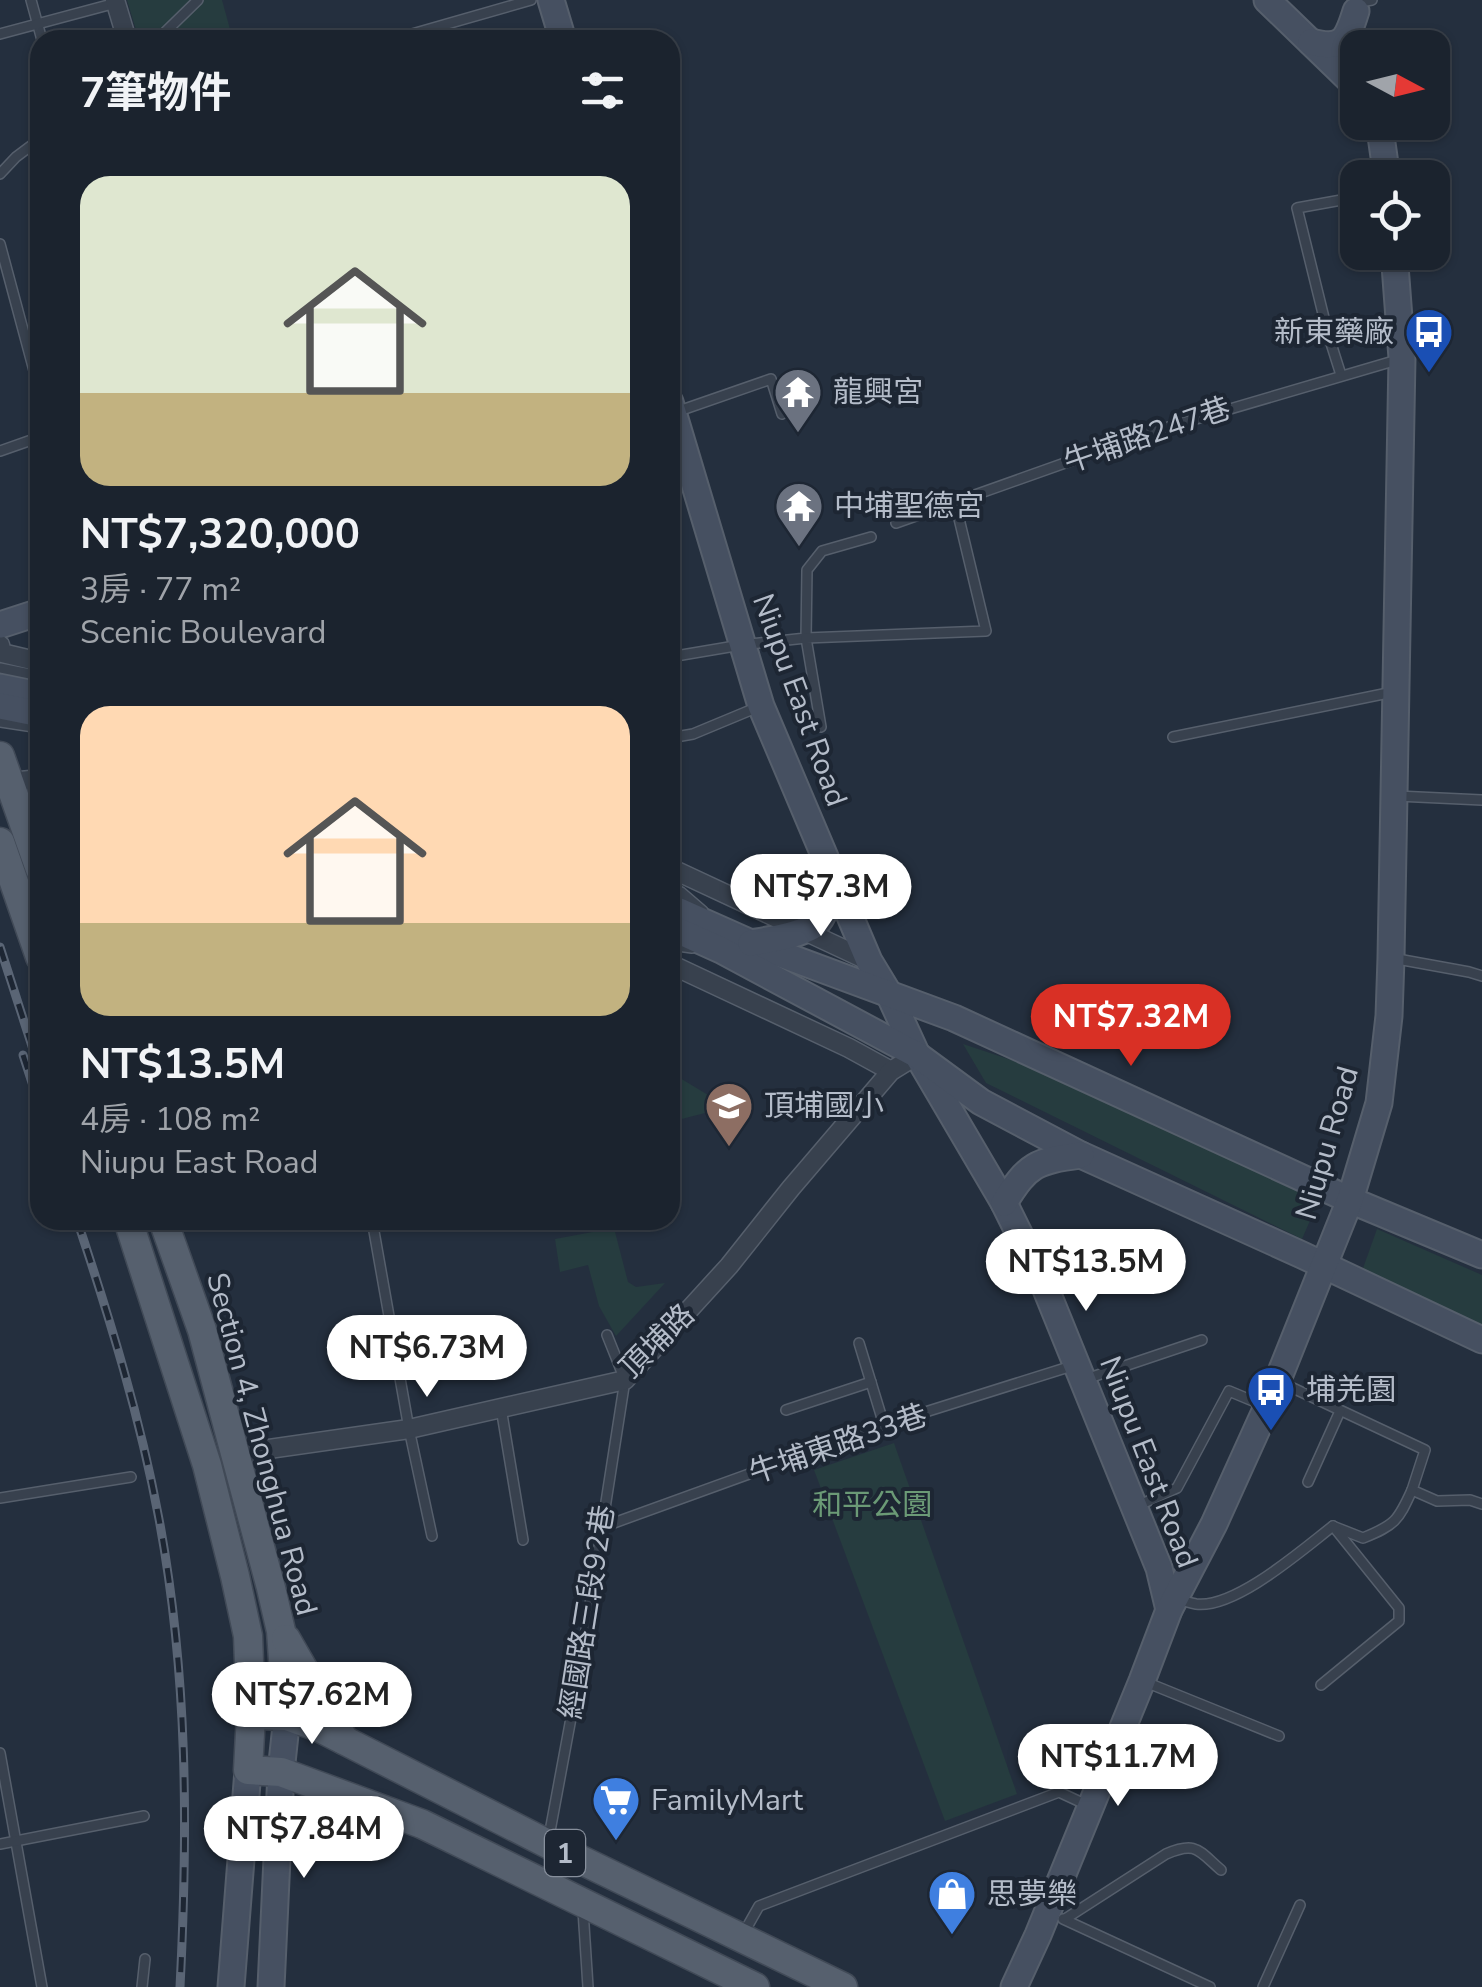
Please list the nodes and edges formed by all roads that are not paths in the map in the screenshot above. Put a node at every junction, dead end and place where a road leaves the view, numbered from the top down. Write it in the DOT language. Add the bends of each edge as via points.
graph roads {
  1 [pos="32,0"];
  2 [pos="198,0"];
  3 [pos="531,0"];
  4 [pos="552,0"];
  5 [pos="1267,0"];
  6 [pos="116,2"];
  7 [pos="1359,4"];
  8 [pos="38,24"];
  9 [pos="40,30"];
  10 [pos="124,30"];
  11 [pos="168,30"];
  12 [pos="435,30"];
  13 [pos="560,30"];
  14 [pos="1362,30"];
  15 [pos="0,34"];
  16 [pos="1310,42"];
  17 [pos="1340,71"];
  18 [pos="30,147"];
  19 [pos="0,174"];
  20 [pos="1340,200"];
  21 [pos="0,244"];
  22 [pos="1395,270"];
  23 [pos="30,356"];
  24 [pos="1402,358"];
  25 [pos="1341,376"];
  26 [pos="680,405"];
  27 [pos="782,414"];
  28 [pos="680,435"];
  29 [pos="30,440"];
  30 [pos="0,451"];
  31 [pos="955,502"];
  32 [pos="896,523"];
  33 [pos="872,537"];
  34 [pos="30,615"];
  35 [pos="0,625"];
  36 [pos="806,638"];
  37 [pos="741,645"];
  38 [pos="0,646"];
  39 [pos="680,655"];
  40 [pos="30,660"];
  41 [pos="0,668"];
  42 [pos="30,674"];
  43 [pos="0,687"];
  44 [pos="1396,691"];
  45 [pos="30,694"];
  46 [pos="0,706"];
  47 [pos="761,706"];
  48 [pos="30,712"];
  49 [pos="0,722"];
  50 [pos="30,726"];
  51 [pos="821,727"];
  52 [pos="680,736"];
  53 [pos="1173,737"];
  54 [pos="3,773"];
  55 [pos="30,777"];
  56 [pos="1394,796"];
  57 [pos="1482,800"];
  58 [pos="0,842"];
  59 [pos="30,843"];
  60 [pos="680,873"];
  61 [pos="834,877"];
  62 [pos="680,892"];
  63 [pos="680,913"];
  64 [pos="30,928"];
  65 [pos="680,929"];
  66 [pos="805,929"];
  67 [pos="735,943"];
  68 [pos="680,946"];
  69 [pos="1391,958"];
  70 [pos="869,961"];
  71 [pos="680,969"];
  72 [pos="1482,976"];
  73 [pos="889,994"];
  74 [pos="917,1055"];
  75 [pos="891,1071"];
  76 [pos="1080,1156"];
  77 [pos="1350,1200"];
  78 [pos="1004,1203"];
  79 [pos="131,1230"];
  80 [pos="167,1230"];
  81 [pos="374,1230"];
  82 [pos="1482,1255"];
  83 [pos="1323,1265"];
  84 [pos="607,1336"];
  85 [pos="1202,1340"];
  86 [pos="1482,1340"];
  87 [pos="859,1343"];
  88 [pos="1080,1372"];
  89 [pos="626,1380"];
  90 [pos="1278,1381"];
  91 [pos="871,1382"];
  92 [pos="1267,1407"];
  93 [pos="501,1408"];
  94 [pos="786,1410"];
  95 [pos="1340,1411"];
  96 [pos="884,1426"];
  97 [pos="410,1428"];
  98 [pos="234,1454"];
  99 [pos="131,1477"];
  100 [pos="1308,1482"];
  101 [pos="1412,1490"];
  102 [pos="0,1498"];
  103 [pos="1482,1504"];
  104 [pos="1135,1507"];
  105 [pos="1333,1526"];
  106 [pos="600,1528"];
  107 [pos="432,1536"];
  108 [pos="523,1540"];
  109 [pos="1172,1604"];
  110 [pos="281,1631"];
  111 [pos="1142,1681"];
  112 [pos="1322,1685"];
  113 [pos="250,1714"];
  114 [pos="287,1716"];
  115 [pos="1280,1736"];
  116 [pos="344,1742"];
  117 [pos="0,1753"];
  118 [pos="248,1770"];
  119 [pos="281,1772"];
  120 [pos="1090,1806"];
  121 [pos="144,1816"];
  122 [pos="16,1842"];
  123 [pos="0,1844"];
  124 [pos="548,1844"];
  125 [pos="1221,1870"];
  126 [pos="583,1904"];
  127 [pos="1300,1905"];
  128 [pos="1056,1915"];
  129 [pos="740,1938"];
  130 [pos="146,1959"];
  131 [pos="42,1987"];
  132 [pos="142,1987"];
  133 [pos="232,1987"];
  134 [pos="271,1987"];
  135 [pos="588,1987"];
  136 [pos="754,1987"];
  137 [pos="844,1987"];
  138 [pos="1014,1987"];
  139 [pos="1210,1987"];
  140 [pos="1263,1987"];
  1 -- 8 [label="lane"];
  2 -- 11 [label="lane"];
  3 -- 12 [label="lane"];
  4 -- 13 [label="street"];
  5 -- 16 [label="street"];
  6 -- 8 [label="lane"];
  6 -- 10 [label="street"];
  7 -- 14 [label="street"];
  7 -- 16 [label="street" via="1350,33 1338,44"];
  8 -- 9 [label="lane"];
  8 -- 15 [label="lane"];
  16 -- 17 [label="street"];
  18 -- 19 [label="lane"];
  20 -- 25 [label="lane" via="1297,208"];
  21 -- 23 [label="lane"];
  22 -- 24 [label="street, Niupu Road"];
  24 -- 25 [label="lane, 牛埔路247巷"];
  24 -- 44 [label="street, Niupu Road"];
  25 -- 31 [label="lane, 牛埔路247巷" via="1155,430"];
  26 -- 27 [label="lane" via="772,379"];
  28 -- 37 [label="street, Niupu East Road"];
  29 -- 30 [label="lane"];
  31 -- 32 [label="lane, 牛埔路247巷"];
  31 -- 36 [label="lane" via="986,631"];
  33 -- 36 [label="lane" via="822,551 807,570"];
  34 -- 35 [label="street"];
  36 -- 37 [label="lane"];
  36 -- 51 [label="lane"];
  37 -- 39 [label="lane"];
  37 -- 47 [label="street, Niupu East Road"];
  38 -- 40 [label="street" via="2,653"];
  41 -- 42 [label="lane"];
  43 -- 45 [label="street"];
  44 -- 53 [label="lane"];
  44 -- 56 [label="street, Niupu Road"];
  46 -- 48 [label="street"];
  47 -- 52 [label="lane"];
  47 -- 61 [label="street, Niupu East Road"];
  49 -- 50 [label="lane"];
  54 -- 55 [label="street"];
  54 -- 59 [label="main road"];
  56 -- 57 [label="lane"];
  56 -- 69 [label="street, Niupu Road"];
  58 -- 64 [label="main road"];
  60 -- 66 [label="street"];
  61 -- 66 [label="street" via="824,911"];
  61 -- 70 [label="street, Niupu East Road"];
  62 -- 67 [label="lane"];
  63 -- 67 [label="street"];
  65 -- 67 [label="street"];
  66 -- 67 [label="street"];
  66 -- 70 [label="street"];
  67 -- 68 [label="lane"];
  67 -- 73 [label="street"];
  67 -- 74 [label="street"];
  69 -- 72 [label="lane"];
  69 -- 77 [label="street, Niupu Road" via="1379,1103"];
  70 -- 73 [label="street, Niupu East Road"];
  71 -- 75 [label="street"];
  73 -- 74 [label="street, Niupu East Road"];
  73 -- 77 [label="street"];
  74 -- 75 [label="street, 頂埔路"];
  74 -- 76 [label="street" via="981,1102"];
  74 -- 78 [label="street, Niupu East Road"];
  75 -- 89 [label="street, 頂埔路"];
  76 -- 78 [label="street" via="1036,1165"];
  76 -- 83 [label="street"];
  77 -- 82 [label="street"];
  77 -- 83 [label="street, Niupu Road"];
  78 -- 88 [label="street, Niupu East Road"];
  79 -- 113 [label="main road, Section 4, Zhonghua Road" via="207,1465 235,1576 248,1636"];
  80 -- 98 [label="main road, Section 4, Zhonghua Road" via="202,1330"];
  81 -- 97 [label="lane"];
  83 -- 86 [label="street"];
  83 -- 90 [label="street, Niupu Road"];
  84 -- 89 [label="lane"];
  85 -- 88 [label="lane, 牛埔東路33巷"];
  87 -- 91 [label="lane"];
  88 -- 96 [label="lane, 牛埔東路33巷"];
  88 -- 104 [label="street, Niupu East Road"];
  89 -- 93 [label="street, 頂埔路"];
  89 -- 106 [label="lane, 經國路三段92巷"];
  90 -- 92 [label="street, Niupu Road"];
  90 -- 95 [label="lane"];
  91 -- 94 [label="lane"];
  91 -- 96 [label="lane"];
  92 -- 104 [label="lane" via="1229,1391 1177,1488"];
  92 -- 109 [label="street, Niupu Road"];
  93 -- 97 [label="street, 頂埔路"];
  93 -- 108 [label="lane"];
  95 -- 100 [label="lane"];
  95 -- 101 [label="lane" via="1425,1450"];
  96 -- 106 [label="lane, 牛埔東路33巷"];
  97 -- 98 [label="street, 頂埔路"];
  97 -- 107 [label="lane"];
  98 -- 110 [label="main road, Section 4, Zhonghua Road"];
  99 -- 102 [label="lane"];
  101 -- 103 [label="lane"];
  101 -- 105 [label="lane" via="1388,1528 1363,1538"];
  104 -- 109 [label="street, Niupu East Road"];
  105 -- 109 [label="lane" via="1223,1600"];
  105 -- 112 [label="lane" via="1398,1608 1398,1621"];
  106 -- 124 [label="lane, 經國路三段92巷"];
  109 -- 111 [label="street, Niupu Road"];
  110 -- 114 [label="main road, Section 4, Zhonghua Road"];
  110 -- 116 [label="main road"];
  111 -- 115 [label="lane"];
  111 -- 120 [label="street, Niupu Road"];
  113 -- 114 [label="main road, 1"];
  113 -- 118 [label="main road, Section 4, Zhonghua Road"];
  114 -- 116 [label="main road, 1"];
  114 -- 119 [label="street, Section 4, Zhonghua Road"];
  116 -- 124 [label="main road, 1"];
  117 -- 122 [label="lane"];
  118 -- 119 [label="main road, 1"];
  118 -- 133 [label="street, Section 4, Zhonghua Road"];
  119 -- 126 [label="main road, 1" via="422,1824"];
  119 -- 134 [label="street, Section 4, Zhonghua Road"];
  120 -- 128 [label="street, Niupu Road"];
  120 -- 129 [label="lane" via="1058,1792 759,1906"];
  121 -- 122 [label="lane"];
  122 -- 123 [label="lane"];
  122 -- 131 [label="lane"];
  124 -- 129 [label="main road, 1"];
  125 -- 128 [label="lane" via="1195,1848 1182,1847"];
  126 -- 135 [label="lane"];
  126 -- 136 [label="main road, 1"];
  127 -- 140 [label="lane"];
  128 -- 138 [label="street, Niupu Road"];
  128 -- 139 [label="lane"];
  129 -- 137 [label="main road, 1"];
  130 -- 132 [label="lane"];
}
